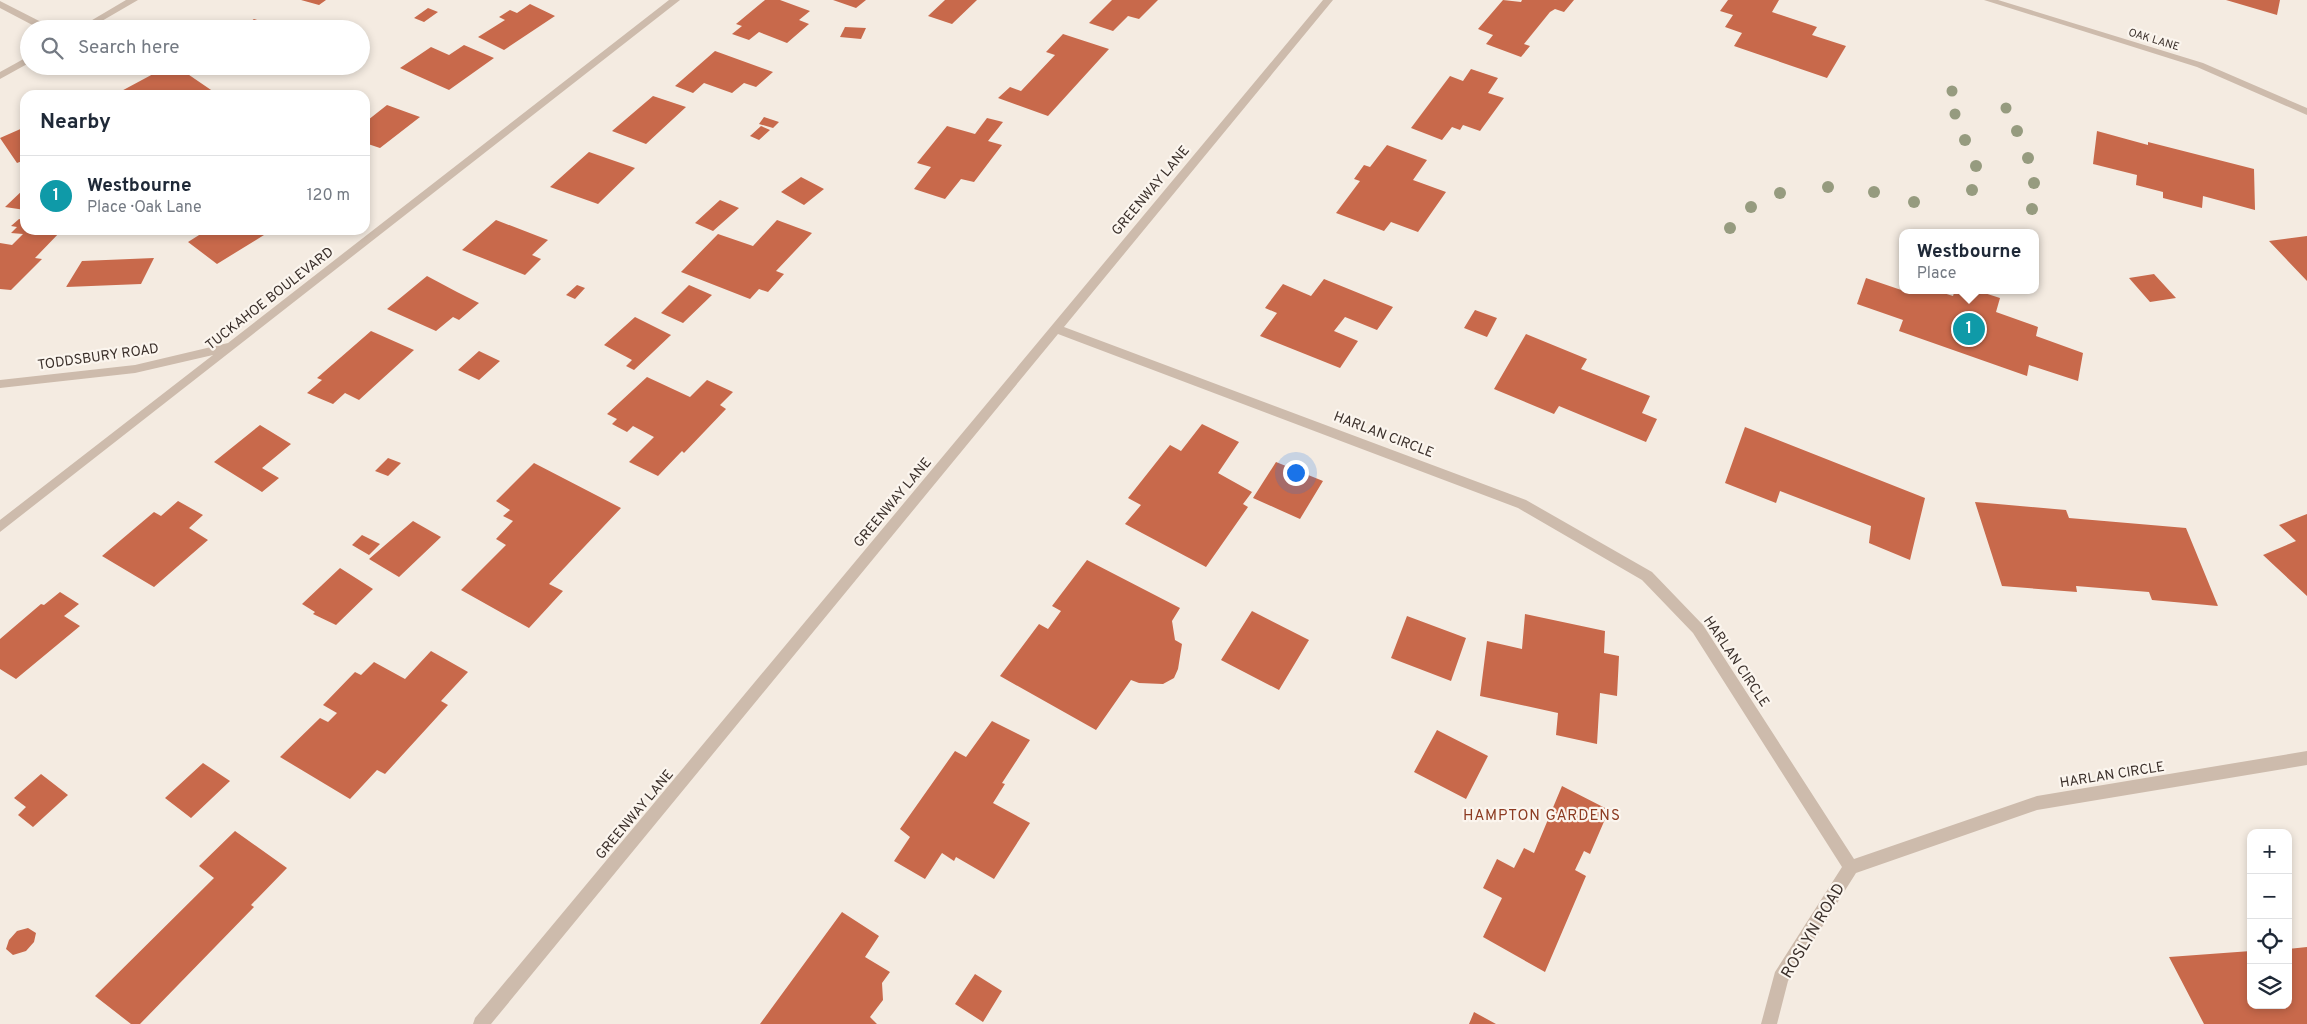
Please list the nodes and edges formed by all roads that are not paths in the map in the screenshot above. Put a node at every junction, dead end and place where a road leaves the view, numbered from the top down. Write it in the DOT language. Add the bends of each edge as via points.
graph roads {
  1 [pos="133,0"];
  2 [pos="675,0"];
  3 [pos="1328,0"];
  4 [pos="1989,0"];
  5 [pos="0,4"];
  6 [pos="31,20"];
  7 [pos="97,20"];
  8 [pos="20,64"];
  9 [pos="0,76"];
  10 [pos="2307,112"];
  11 [pos="1056,328"];
  12 [pos="229,347"];
  13 [pos="0,384"];
  14 [pos="0,527"];
  15 [pos="2307,758"];
  16 [pos="1851,867"];
  17 [pos="481,1024"];
  18 [pos="1769,1024"];
  1 -- 7 [label="street"];
  2 -- 12 [label="street, TUCKAHOE BOULEVARD"];
  3 -- 11 [label="street, GREENWAY LANE"];
  4 -- 10 [label="street, OAK LANE" via="2200,65"];
  5 -- 6 [label="street"];
  8 -- 9 [label="street"];
  11 -- 16 [label="street, HARLAN CIRCLE" via="1522,504 1647,576 1698,629"];
  11 -- 17 [label="street, GREENWAY LANE"];
  12 -- 13 [label="street, TODDSBURY ROAD" via="135,369"];
  12 -- 14 [label="street, TUCKAHOE BOULEVARD"];
  15 -- 16 [label="street, HARLAN CIRCLE" via="2037,803"];
  16 -- 18 [label="street, ROSLYN ROAD" via="1781,978"];
}
